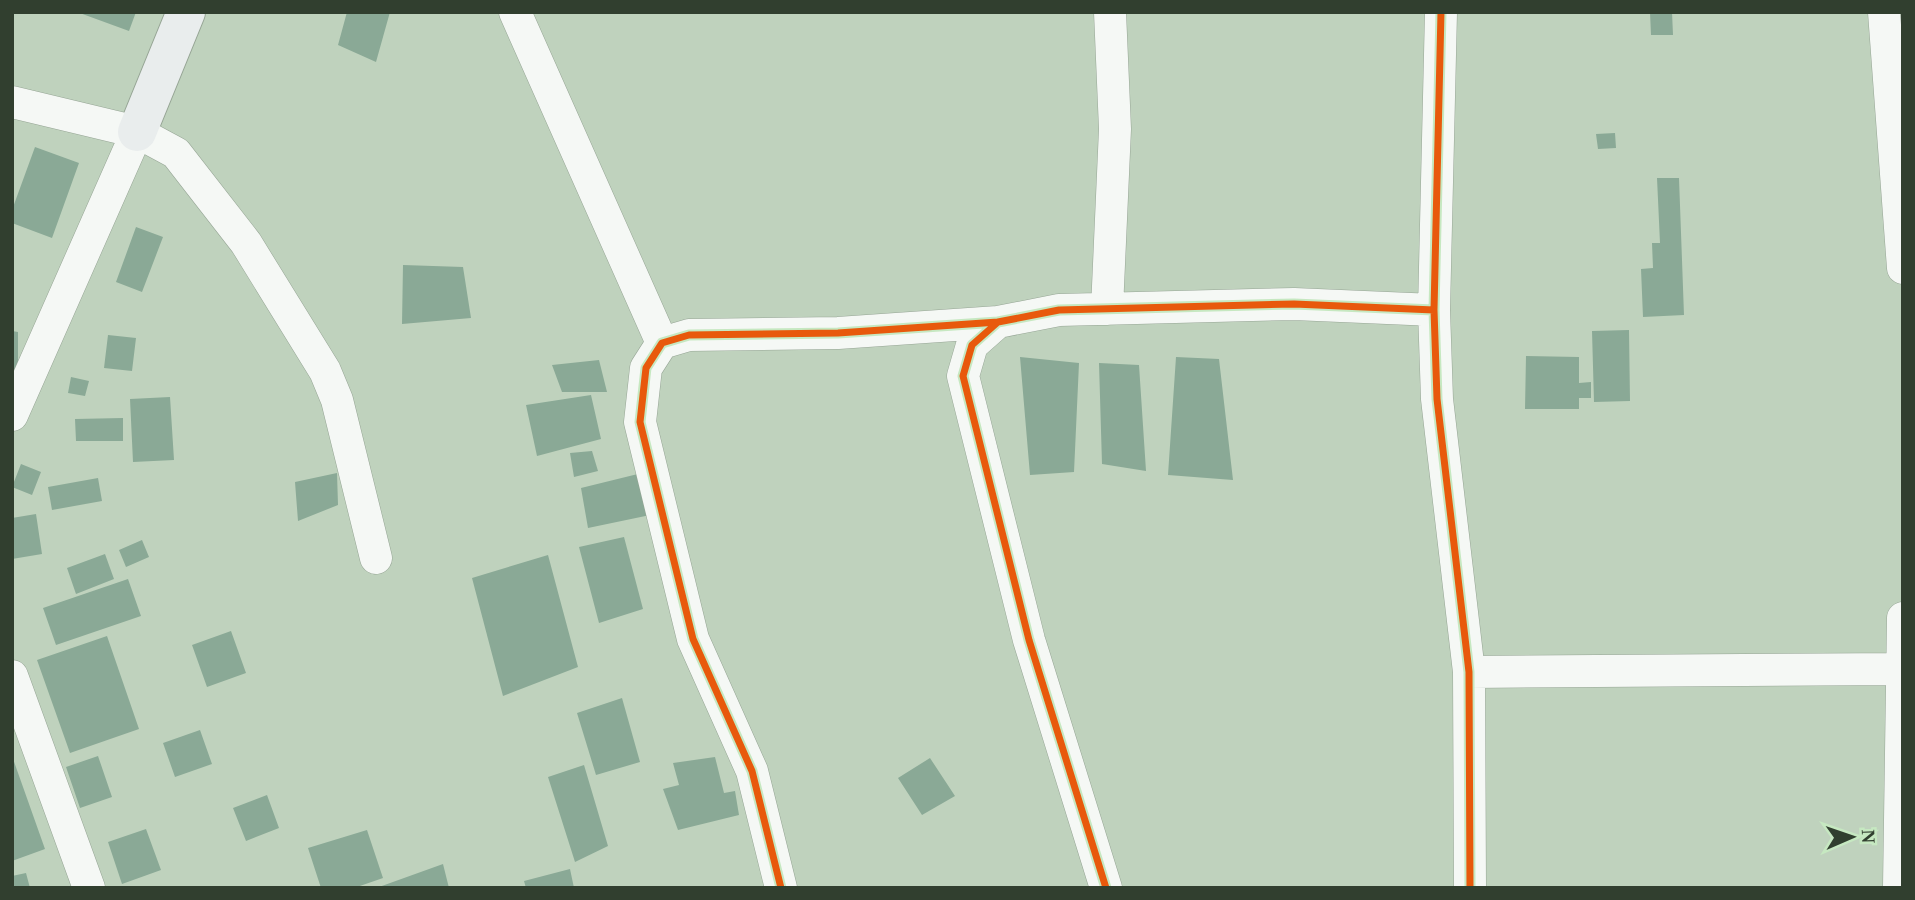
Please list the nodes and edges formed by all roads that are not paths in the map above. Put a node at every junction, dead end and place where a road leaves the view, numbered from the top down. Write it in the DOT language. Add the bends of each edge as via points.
graph roads {
  1 [pos="186,12"];
  2 [pos="515,12"];
  3 [pos="1110,12"];
  4 [pos="1441,12"];
  5 [pos="1884,12"];
  6 [pos="12,102"];
  7 [pos="136,132"];
  8 [pos="1903,268"];
  9 [pos="1107,309"];
  10 [pos="1434,310"];
  11 [pos="998,322"];
  12 [pos="663,344"];
  13 [pos="12,415"];
  14 [pos="376,558"];
  15 [pos="1903,618"];
  16 [pos="1903,669"];
  17 [pos="1469,672"];
  18 [pos="12,676"];
  19 [pos="89,888"];
  20 [pos="781,888"];
  21 [pos="1106,888"];
  22 [pos="1470,888"];
  23 [pos="1899,888"];
  1 -- 7 [label="street"];
  2 -- 12 [label="street"];
  3 -- 9 [label="street" via="1115,129"];
  4 -- 10 [label="street"];
  5 -- 8 [label="street"];
  6 -- 7 [label="street"];
  7 -- 13 [label="street"];
  7 -- 14 [label="street" via="176,153 246,243 325,371 337,400"];
  9 -- 10 [label="street" via="1294,304"];
  9 -- 11 [label="street" via="1059,310"];
  10 -- 17 [label="street" via="1437,399"];
  11 -- 12 [label="street" via="838,333 689,335"];
  11 -- 21 [label="street" via="972,345 963,376 1028,640"];
  12 -- 20 [label="street" via="646,368 640,422 693,639 752,771"];
  15 -- 16 [label="street"];
  16 -- 17 [label="street"];
  16 -- 23 [label="street"];
  17 -- 22 [label="street"];
  18 -- 19 [label="street"];
}
